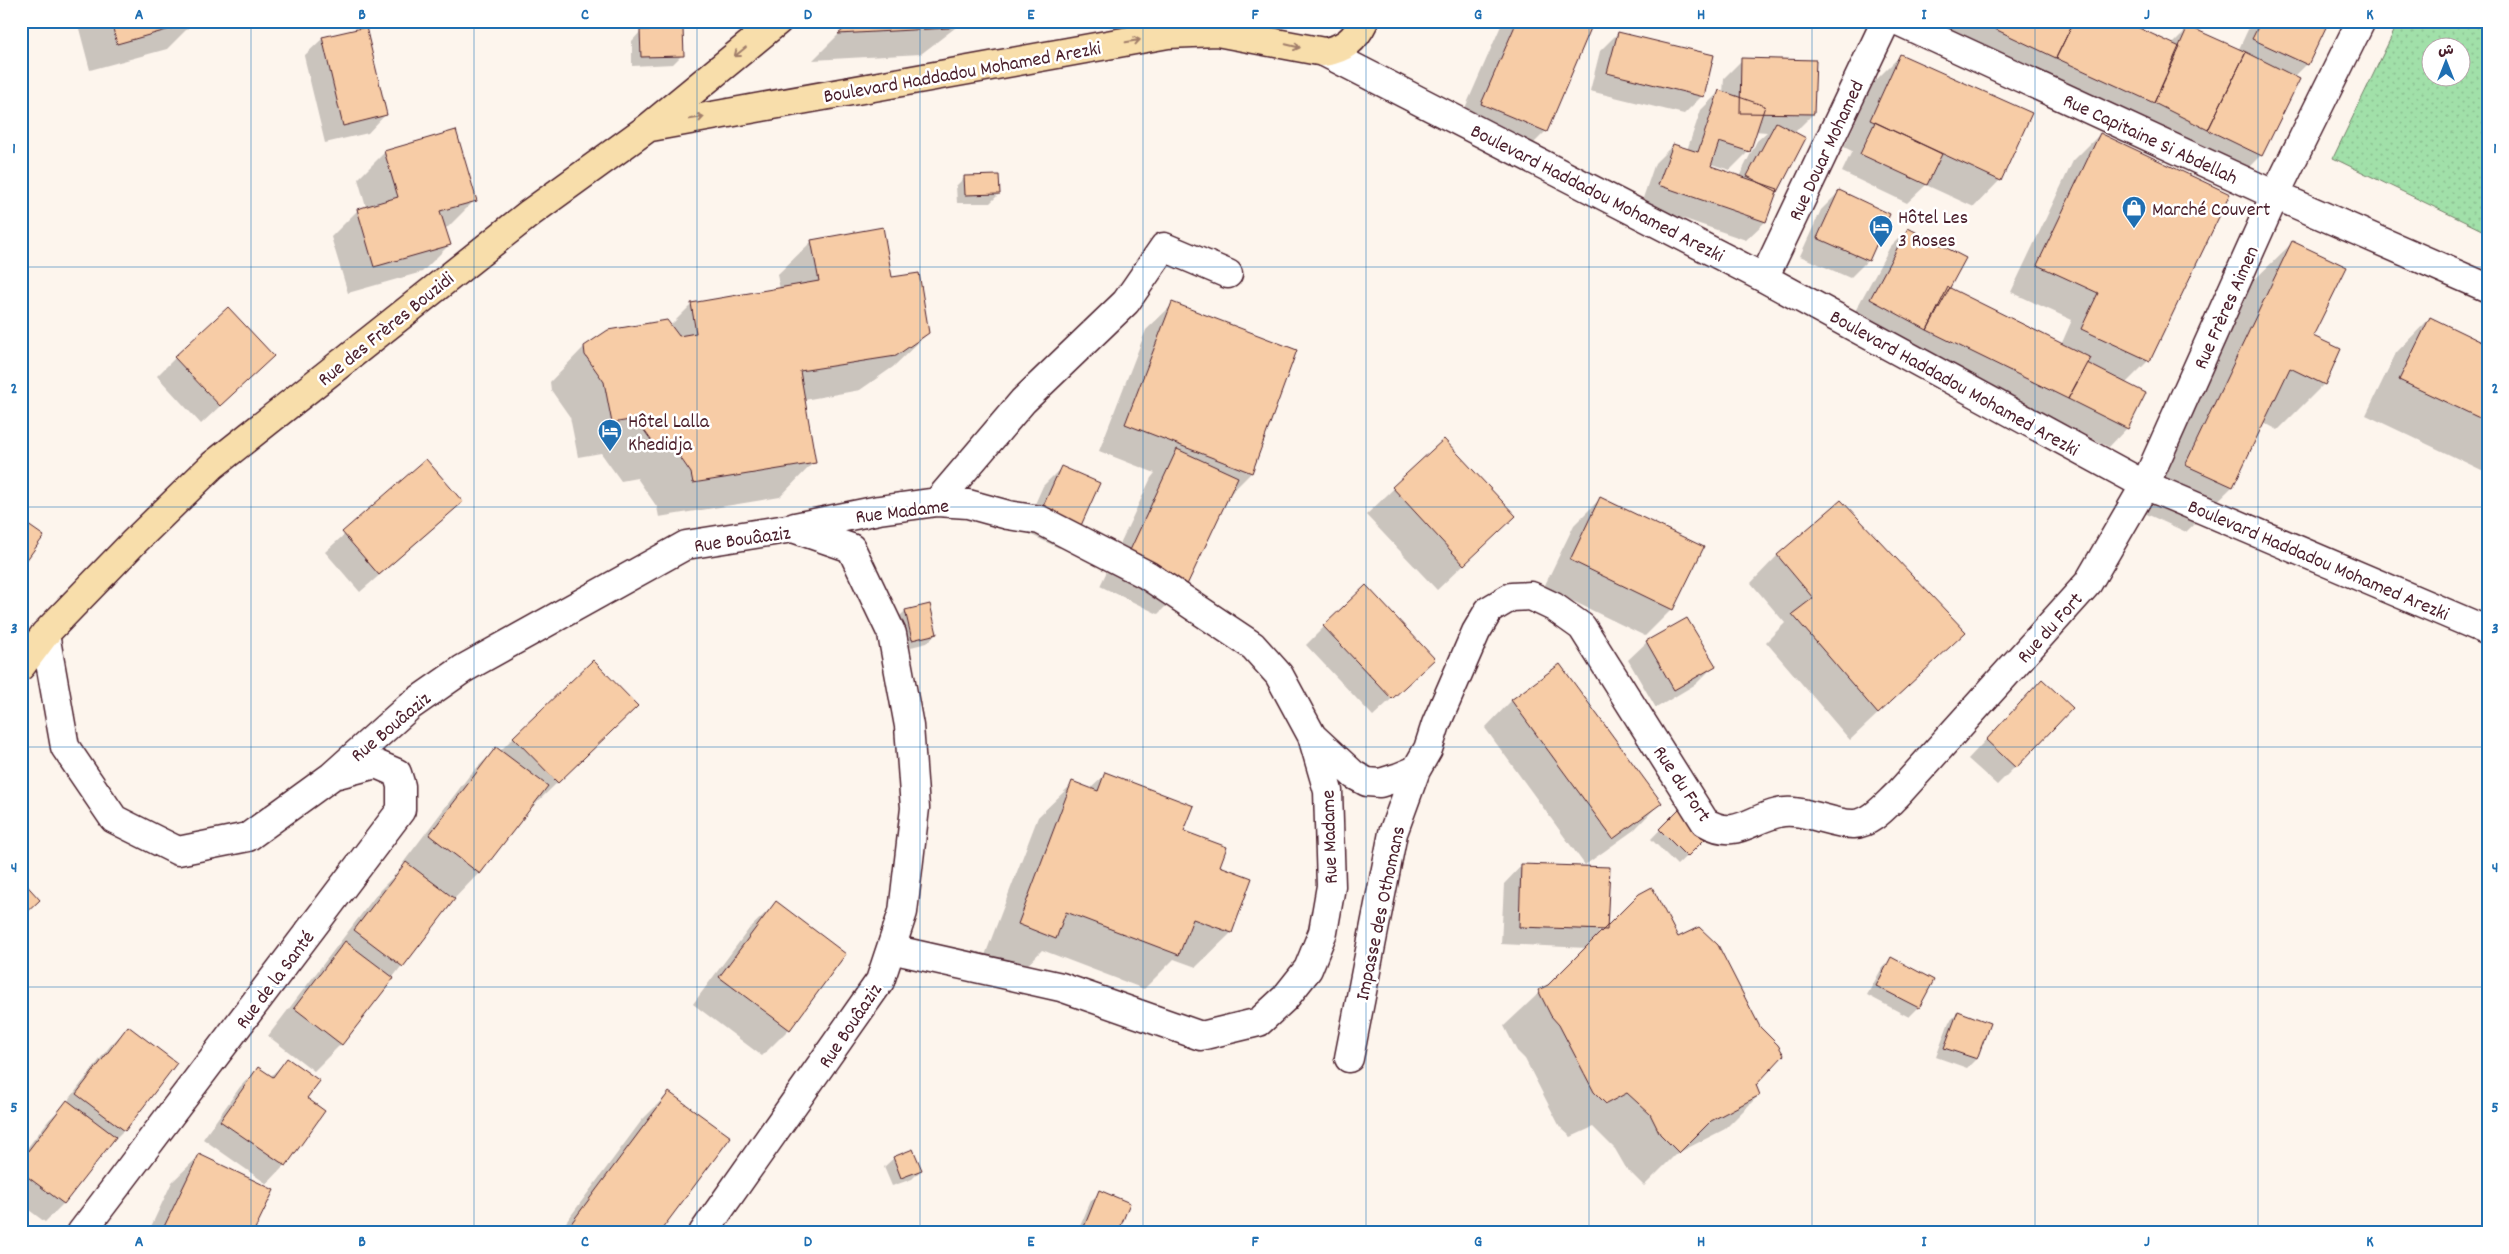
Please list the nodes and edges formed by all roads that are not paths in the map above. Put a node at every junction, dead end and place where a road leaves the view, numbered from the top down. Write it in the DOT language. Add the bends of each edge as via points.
graph roads {
  1 [pos="778,21"];
  2 [pos="1364,21"];
  3 [pos="1886,21"];
  4 [pos="1898,21"];
  5 [pos="2361,21"];
  6 [pos="1324,52"];
  7 [pos="649,127"];
  8 [pos="2275,195"];
  9 [pos="1228,274"];
  10 [pos="1764,278"];
  11 [pos="2488,288"];
  12 [pos="2145,485"];
  13 [pos="937,502"];
  14 [pos="793,528"];
  15 [pos="2488,631"];
  16 [pos="45,634"];
  17 [pos="21,666"];
  18 [pos="1312,736"];
  19 [pos="1416,770"];
  20 [pos="332,776"];
  21 [pos="891,949"];
  22 [pos="1349,1058"];
  23 [pos="81,1233"];
  24 [pos="703,1233"];
  1 -- 7 [label="main road, Rue des Frères Bouzidi, one-way"];
  2 -- 6 [label="main road" via="1348,44"];
  3 -- 10 [label="street, Rue Douar Mohamed"];
  4 -- 8 [label="street, Rue Capitaine Si Abdellah"];
  5 -- 8 [label="street, Rue Frères Aimen"];
  7 -- 6 [label="main road, Boulevard Haddadou Mohamed Arezki, one-way" via="1168,34 1217,32"];
  6 -- 10 [label="street, Boulevard Haddadou Mohamed Arezki"];
  7 -- 16 [label="main road, Rue des Frères Bouzidi" via="530,213 213,465"];
  8 -- 11 [label="street, Rue Capitaine Si Abdellah"];
  8 -- 12 [label="street, Rue Frères Aimen"];
  9 -- 13 [label="street" via="1164,247 1126,302 1023,402"];
  10 -- 12 [label="street, Boulevard Haddadou Mohamed Arezki"];
  12 -- 15 [label="street, Boulevard Haddadou Mohamed Arezki"];
  12 -- 19 [label="street, Rue du Fort" via="2088,583 1898,794 1872,818 1854,824 1779,812 1736,830 1718,830 1705,822 1582,627 1554,607 1531,596 1511,597 1489,610 1476,632 1428,749"];
  13 -- 14 [label="street, Rue Madame"];
  13 -- 18 [label="street, Rue Madame" via="968,504 1040,520 1147,575 1253,646 1279,675"];
  14 -- 20 [label="street, Rue Bouâaziz" via="686,545 462,669 410,706"];
  14 -- 21 [label="street, Rue Bouâaziz" via="851,548 892,634 909,726 915,808 903,912"];
  16 -- 17 [label="main road, Rue des Frères Bouzidi"];
  16 -- 20 [label="street, Rue Bouâaziz" via="65,747 114,819 178,851 248,836"];
  18 -- 19 [label="street" via="1354,775 1367,782 1380,784"];
  18 -- 21 [label="street, Rue Madame" via="1328,791 1331,886 1322,932 1308,970 1259,1022 1201,1036 1062,987"];
  19 -- 22 [label="street, Impasse des Othomans" via="1393,833"];
  20 -- 23 [label="street, Rue de la Santé" via="376,764 397,773 402,786 402,810"];
  21 -- 24 [label="street, Rue Bouâaziz" via="880,981"];
}
